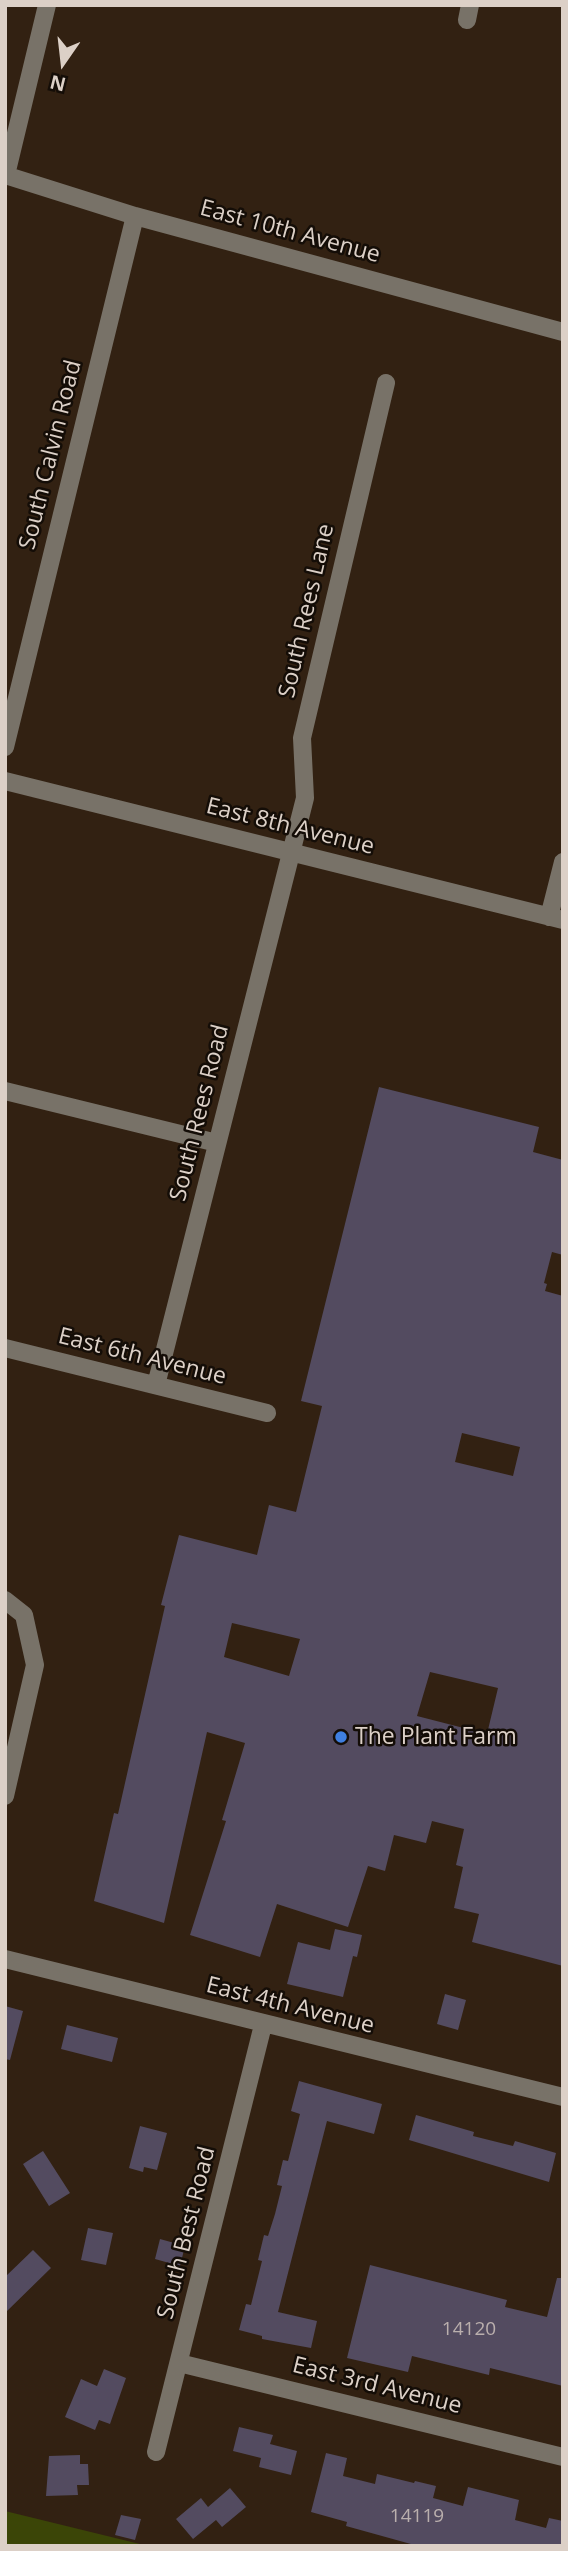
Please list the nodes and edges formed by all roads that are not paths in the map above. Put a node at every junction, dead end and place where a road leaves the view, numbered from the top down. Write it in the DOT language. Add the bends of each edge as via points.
graph roads {
  1 [pos="47,5"];
  2 [pos="5,175"];
  3 [pos="135,216"];
  4 [pos="563,332"];
  5 [pos="386,383"];
  6 [pos="5,747"];
  7 [pos="5,781"];
  8 [pos="291,853"];
  9 [pos="563,862"];
  10 [pos="556,918"];
  11 [pos="5,1091"];
  12 [pos="217,1143"];
  13 [pos="5,1348"];
  14 [pos="156,1385"];
  15 [pos="267,1413"];
  16 [pos="5,1600"];
  17 [pos="5,1796"];
  18 [pos="5,1959"];
  19 [pos="263,2025"];
  20 [pos="563,2097"];
  21 [pos="179,2363"];
  22 [pos="156,2452"];
  23 [pos="563,2457"];
  1 -- 2 [label="street"];
  2 -- 3 [label="street, East 10th Avenue"];
  3 -- 4 [label="street, East 10th Avenue"];
  3 -- 6 [label="street, South Calvin Road"];
  5 -- 8 [label="street, South Rees Lane" via="302,738 305,798"];
  7 -- 8 [label="street, East 8th Avenue"];
  8 -- 10 [label="street, East 8th Avenue"];
  8 -- 12 [label="street, South Rees Road"];
  9 -- 10 [label="street"];
  11 -- 12 [label="street"];
  12 -- 14 [label="street, South Rees Road"];
  13 -- 14 [label="street, East 6th Avenue"];
  14 -- 15 [label="street, East 6th Avenue"];
  16 -- 17 [label="street" via="24,1615 35,1665"];
  18 -- 19 [label="street, East 4th Avenue"];
  19 -- 20 [label="street, East 4th Avenue"];
  19 -- 21 [label="street, South Best Road"];
  21 -- 22 [label="street, South Best Road"];
  21 -- 23 [label="street, East 3rd Avenue"];
}
